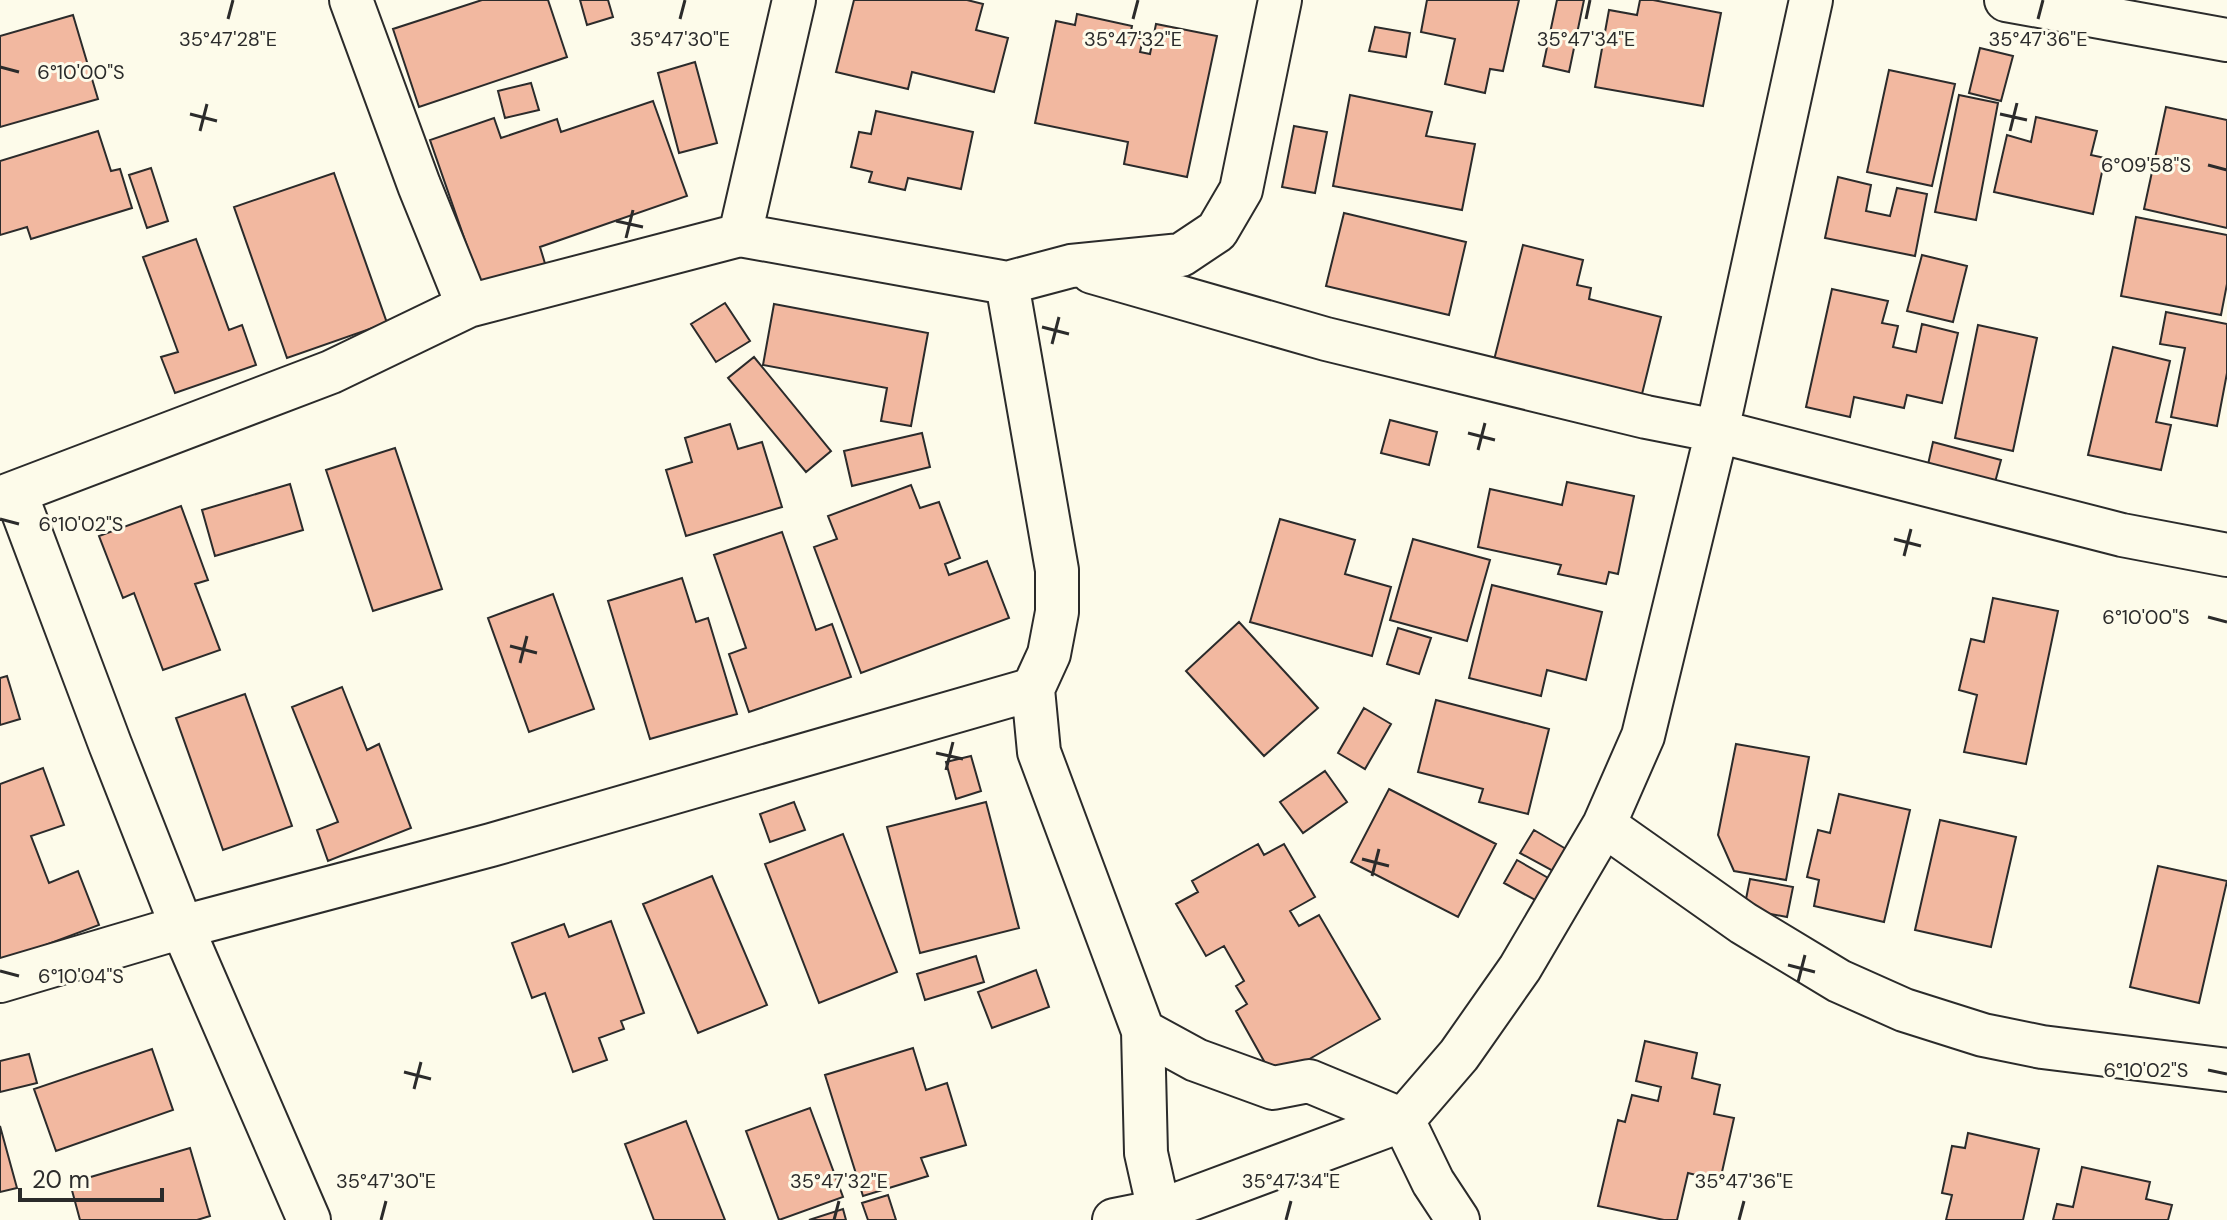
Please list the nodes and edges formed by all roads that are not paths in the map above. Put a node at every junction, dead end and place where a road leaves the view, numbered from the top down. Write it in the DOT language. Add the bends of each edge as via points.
graph roads {
  1 [pos="351,0"];
  2 [pos="794,0"];
  3 [pos="1280,0"];
  4 [pos="1811,0"];
  5 [pos="2006,0"];
  6 [pos="2227,40"];
  7 [pos="740,235"];
  8 [pos="1071,266"];
  9 [pos="1007,283"];
  10 [pos="468,306"];
  11 [pos="1717,431"];
  12 [pos="8,496"];
  13 [pos="2227,555"];
  14 [pos="1033,689"];
  15 [pos="1604,825"];
  16 [pos="182,927"];
  17 [pos="0,981"];
  18 [pos="1143,1031"];
  19 [pos="2227,1070"];
  20 [pos="1403,1120"];
  21 [pos="1159,1211"];
  22 [pos="309,1220"];
  23 [pos="1114,1220"];
  24 [pos="1458,1220"];
  1 -- 10 [label="street"];
  2 -- 7 [label="street"];
  3 -- 8 [label="street" via="1241,190 1217,231 1181,255"];
  4 -- 11 [label="street"];
  5 -- 6 [label="street"];
  7 -- 9 [label="street"];
  7 -- 10 [label="street"];
  8 -- 9 [label="street"];
  8 -- 11 [label="street" via="1326,339"];
  9 -- 14 [label="street" via="1057,570 1049,654"];
  10 -- 12 [label="street" via="331,372"];
  11 -- 13 [label="street" via="2122,535"];
  11 -- 15 [label="street" via="1643,736"];
  12 -- 16 [label="street"];
  14 -- 16 [label="street" via="491,845"];
  14 -- 18 [label="street" via="1039,752"];
  15 -- 19 [label="street" via="1757,931 1839,981 1904,1010 2042,1047"];
  15 -- 20 [label="street" via="1520,968 1459,1055"];
  16 -- 17 [label="street"];
  16 -- 22 [label="street"];
  18 -- 20 [label="street" via="1196,1060 1273,1088 1309,1081"];
  18 -- 21 [label="street" via="1146,1153"];
  20 -- 21 [label="street"];
  20 -- 24 [label="street"];
  21 -- 23 [label="street"];
}
